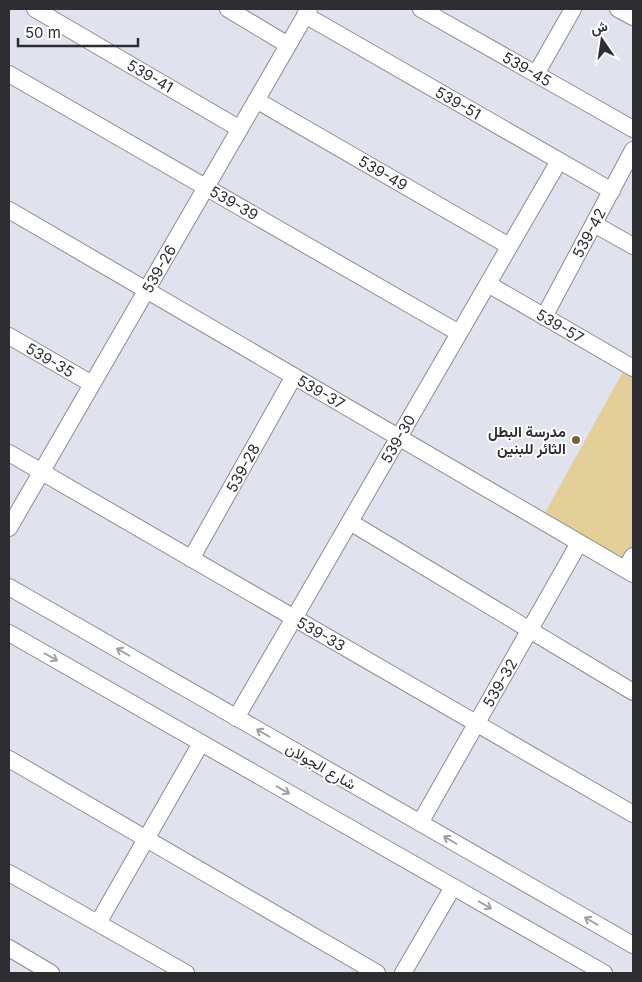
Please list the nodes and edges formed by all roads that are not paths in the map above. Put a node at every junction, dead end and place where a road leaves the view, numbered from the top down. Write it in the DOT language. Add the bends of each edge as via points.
graph roads {
  1 [pos="35,9"];
  2 [pos="228,9"];
  3 [pos="421,9"];
  4 [pos="573,9"];
  5 [pos="618,9"];
  6 [pos="307,12"];
  7 [pos="633,17"];
  8 [pos="288,45"];
  9 [pos="9,74"];
  10 [pos="536,74"];
  11 [pos="256,100"];
  12 [pos="240,129"];
  13 [pos="633,129"];
  14 [pos="633,150"];
  15 [pos="559,161"];
  16 [pos="206,187"];
  17 [pos="612,191"];
  18 [pos="9,210"];
  19 [pos="594,224"];
  20 [pos="510,246"];
  21 [pos="633,246"];
  22 [pos="488,284"];
  23 [pos="146,290"];
  24 [pos="544,316"];
  25 [pos="459,333"];
  26 [pos="9,336"];
  27 [pos="633,368"];
  28 [pos="294,376"];
  29 [pos="92,384"];
  30 [pos="399,438"];
  31 [pos="9,454"];
  32 [pos="41,472"];
  33 [pos="350,522"];
  34 [pos="9,528"];
  35 [pos="580,542"];
  36 [pos="191,559"];
  37 [pos="631,566"];
  38 [pos="9,587"];
  39 [pos="294,618"];
  40 [pos="530,630"];
  41 [pos="9,633"];
  42 [pos="633,692"];
  43 [pos="236,718"];
  44 [pos="477,724"];
  45 [pos="201,743"];
  46 [pos="9,759"];
  47 [pos="633,814"];
  48 [pos="420,823"];
  49 [pos="146,839"];
  50 [pos="9,873"];
  51 [pos="453,887"];
  52 [pos="98,923"];
  53 [pos="633,945"];
  54 [pos="11,954"];
  55 [pos="51,973"];
  56 [pos="186,973"];
  57 [pos="377,973"];
  58 [pos="403,973"];
  59 [pos="604,973"];
  1 -- 12 [label="street, 539-41"];
  2 -- 8 [label="street"];
  3 -- 10 [label="street, 539-45"];
  4 -- 10 [label="street"];
  5 -- 7 [label="street"];
  6 -- 8 [label="street, 539-26"];
  6 -- 15 [label="street, 539-51"];
  8 -- 11 [label="street, 539-26"];
  9 -- 16 [label="street, 539-39"];
  10 -- 13 [label="street, 539-45"];
  11 -- 12 [label="street, 539-26"];
  11 -- 20 [label="street, 539-49"];
  12 -- 16 [label="street, 539-26"];
  14 -- 17 [label="street, 539-42"];
  15 -- 17 [label="street, 539-51"];
  15 -- 20 [label="street, 539-30"];
  16 -- 23 [label="street, 539-26"];
  16 -- 25 [label="street, 539-39"];
  17 -- 19 [label="street, 539-42"];
  18 -- 23 [label="street, 539-37"];
  19 -- 21 [label="street"];
  19 -- 24 [label="street, 539-42"];
  20 -- 22 [label="street, 539-30"];
  22 -- 24 [label="street, 539-57"];
  22 -- 25 [label="street, 539-30"];
  23 -- 28 [label="street, 539-37"];
  23 -- 29 [label="street, 539-26"];
  24 -- 27 [label="street, 539-57"];
  25 -- 30 [label="street, 539-30"];
  26 -- 29 [label="street, 539-35"];
  28 -- 30 [label="street, 539-37"];
  28 -- 36 [label="street, 539-28"];
  29 -- 32 [label="street, 539-26"];
  30 -- 33 [label="street, 539-30"];
  30 -- 35 [label="street, 539-37"];
  31 -- 32 [label="street, 539-33"];
  32 -- 34 [label="street, 539-26"];
  32 -- 36 [label="street, 539-33"];
  33 -- 39 [label="street, 539-30"];
  33 -- 40 [label="street"];
  35 -- 37 [label="street, 539-37"];
  35 -- 40 [label="street, 539-32"];
  36 -- 39 [label="street, 539-33"];
  43 -- 38 [label="street, شارع الجولان, one-way"];
  39 -- 43 [label="street, 539-30"];
  39 -- 44 [label="street, 539-33"];
  40 -- 42 [label="street"];
  40 -- 44 [label="street, 539-32"];
  41 -- 45 [label="street, one-way"];
  48 -- 43 [label="street, شارع الجولان, one-way"];
  44 -- 47 [label="street, 539-33"];
  44 -- 48 [label="street, 539-32"];
  45 -- 49 [label="street"];
  45 -- 51 [label="street, one-way"];
  46 -- 49 [label="street"];
  53 -- 48 [label="street, شارع الجولان, one-way"];
  49 -- 52 [label="street"];
  49 -- 57 [label="street"];
  50 -- 52 [label="street"];
  51 -- 58 [label="street"];
  51 -- 59 [label="street, one-way"];
  52 -- 56 [label="street"];
  54 -- 55 [label="street"];
}
